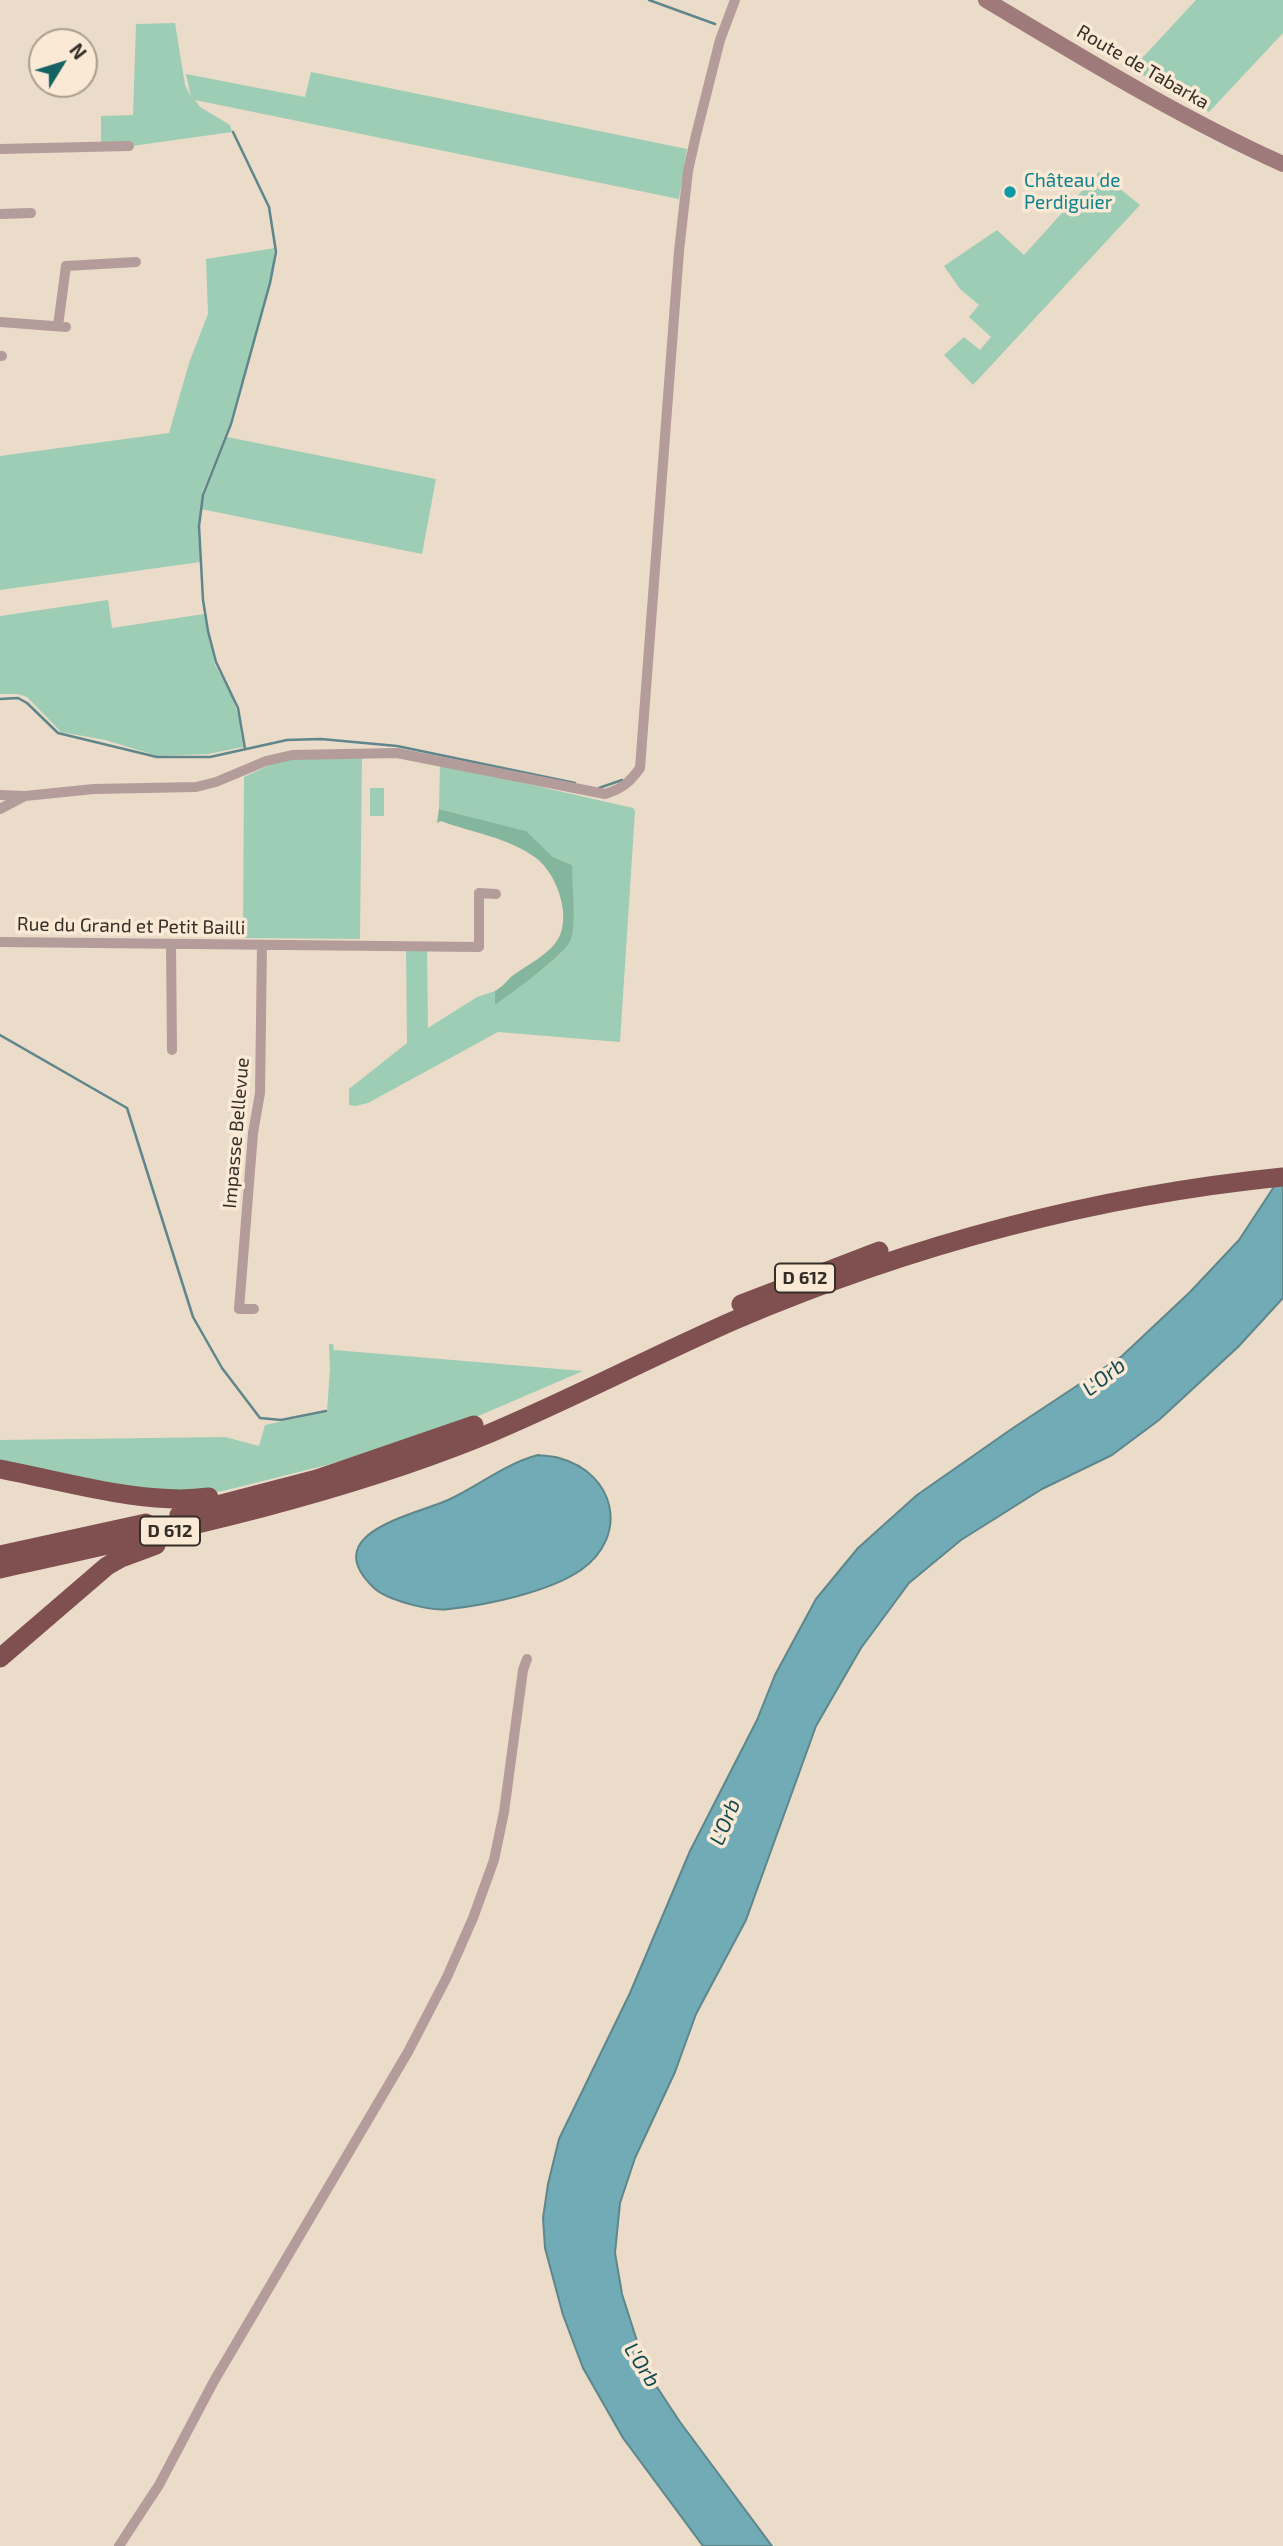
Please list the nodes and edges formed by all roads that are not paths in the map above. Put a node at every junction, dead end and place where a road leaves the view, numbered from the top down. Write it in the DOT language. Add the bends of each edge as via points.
graph roads {
  1 [pos="735,0"];
  2 [pos="986,0"];
  3 [pos="129,146"];
  4 [pos="0,149"];
  5 [pos="1283,164"];
  6 [pos="31,213"];
  7 [pos="0,214"];
  8 [pos="136,262"];
  9 [pos="0,322"];
  10 [pos="0,795"];
  11 [pos="25,796"];
  12 [pos="0,809"];
  13 [pos="496,894"];
  14 [pos="0,942"];
  15 [pos="171,944"];
  16 [pos="262,945"];
  17 [pos="172,1050"];
  18 [pos="1283,1164"];
  19 [pos="1233,1177"];
  20 [pos="1283,1177"];
  21 [pos="254,1309"];
  22 [pos="0,1469"];
  23 [pos="315,1487"];
  24 [pos="0,1555"];
  25 [pos="0,1569"];
  26 [pos="0,1658"];
  27 [pos="527,1659"];
  28 [pos="119,2546"];
  1 -- 11 [label="street" via="720,40 688,171 640,768 631,782 605,793 397,753 292,755 196,787"];
  2 -- 5 [label="main road, Route de Tabarka" via="1167,106"];
  3 -- 4 [label="street"];
  6 -- 7 [label="street"];
  8 -- 9 [label="street" via="66,266 62,326"];
  10 -- 11 [label="street"];
  11 -- 12 [label="street"];
  13 -- 16 [label="street, Rue du Grand et Petit Bailli" via="479,893 479,947"];
  14 -- 15 [label="street, Rue du Grand et Petit Bailli"];
  15 -- 16 [label="street, Rue du Grand et Petit Bailli"];
  15 -- 17 [label="street"];
  16 -- 21 [label="street, Impasse Bellevue" via="260,1093 239,1309"];
  18 -- 19 [label="highway, D 612"];
  19 -- 20 [label="highway, D 612"];
  19 -- 23 [label="highway, D 612" via="1040,1205 889,1247 728,1309 493,1419"];
  22 -- 23 [label="highway" via="136,1496 189,1500 295,1478"];
  23 -- 24 [label="highway, D 612"];
  23 -- 25 [label="highway, D 612" via="239,1515"];
  23 -- 26 [label="highway" via="295,1508 121,1558"];
  27 -- 28 [label="street" via="494,1860 447,1977 159,2485"];
}
